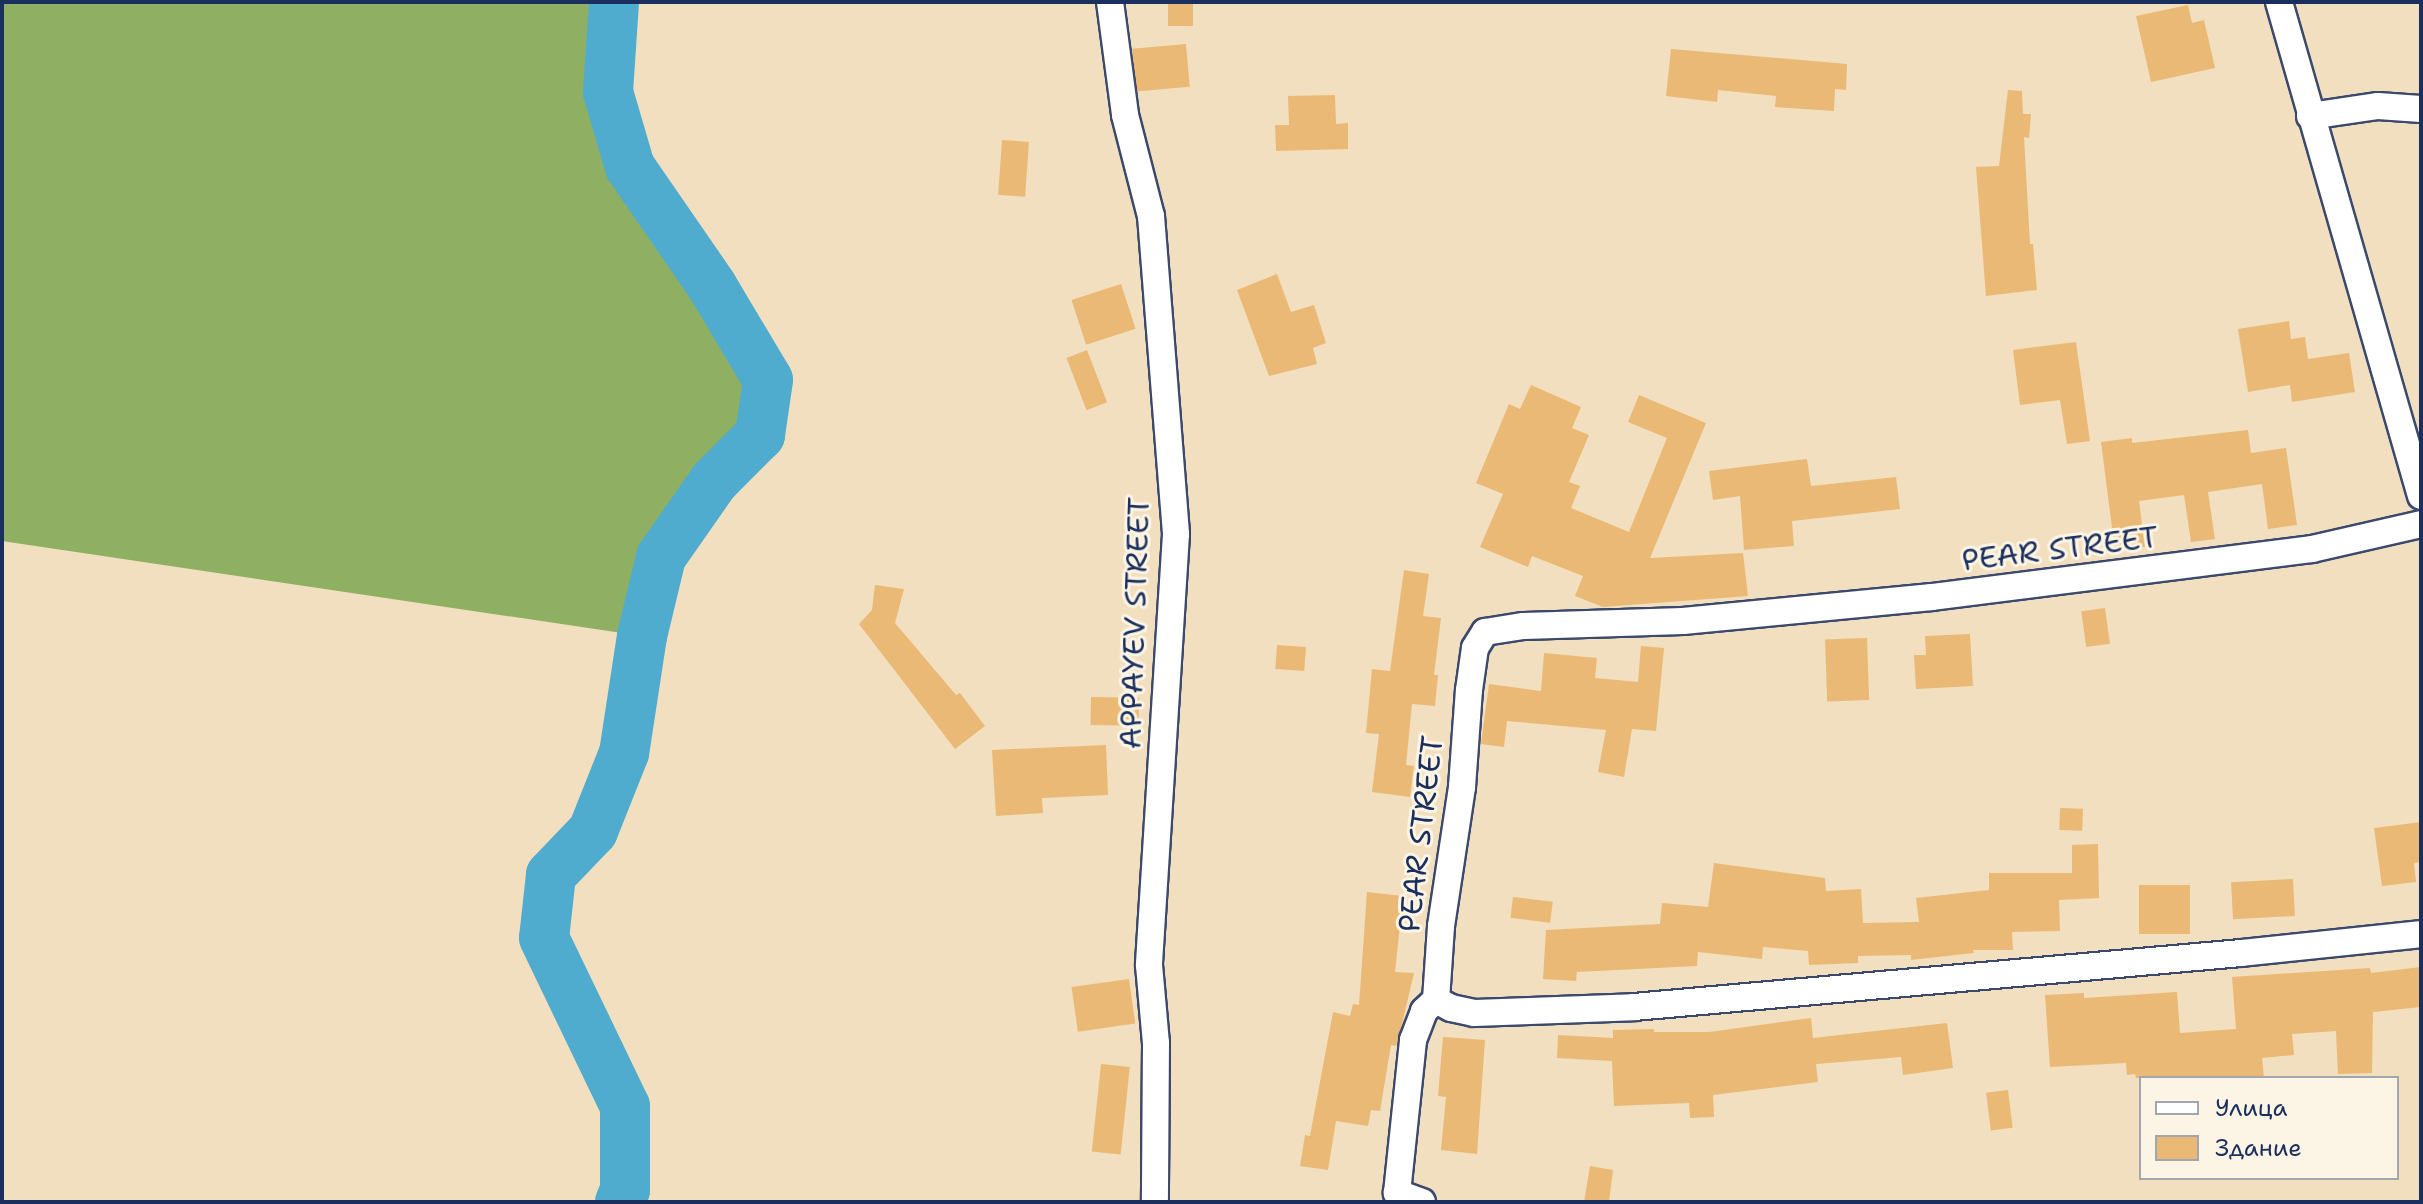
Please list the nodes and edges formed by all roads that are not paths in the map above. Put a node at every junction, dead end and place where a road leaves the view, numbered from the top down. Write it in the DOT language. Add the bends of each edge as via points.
graph roads {
  1 [pos="1110,2"];
  2 [pos="2279,2"];
  3 [pos="2421,109"];
  4 [pos="2310,116"];
  5 [pos="2421,496"];
  6 [pos="2421,524"];
  7 [pos="2421,934"];
  8 [pos="1436,1000"];
  9 [pos="1394,1197"];
  10 [pos="1155,1202"];
  11 [pos="1422,1202"];
  1 -- 10 [label="street, APPAYEV STREET" via="1125,115 1151,216 1176,534 1149,965 1156,1043"];
  2 -- 4 [label="street"];
  3 -- 4 [label="street" via="2378,106"];
  4 -- 5 [label="street"];
  6 -- 8 [label="street, PEAR STREET" via="2312,549 1932,597 1683,621 1485,632 1475,648 1469,690"];
  7 -- 8 [label="street" via="1634,1007 1474,1013"];
  8 -- 9 [label="street" via="1424,1011 1413,1040"];
  9 -- 11 [label="street"];
}
